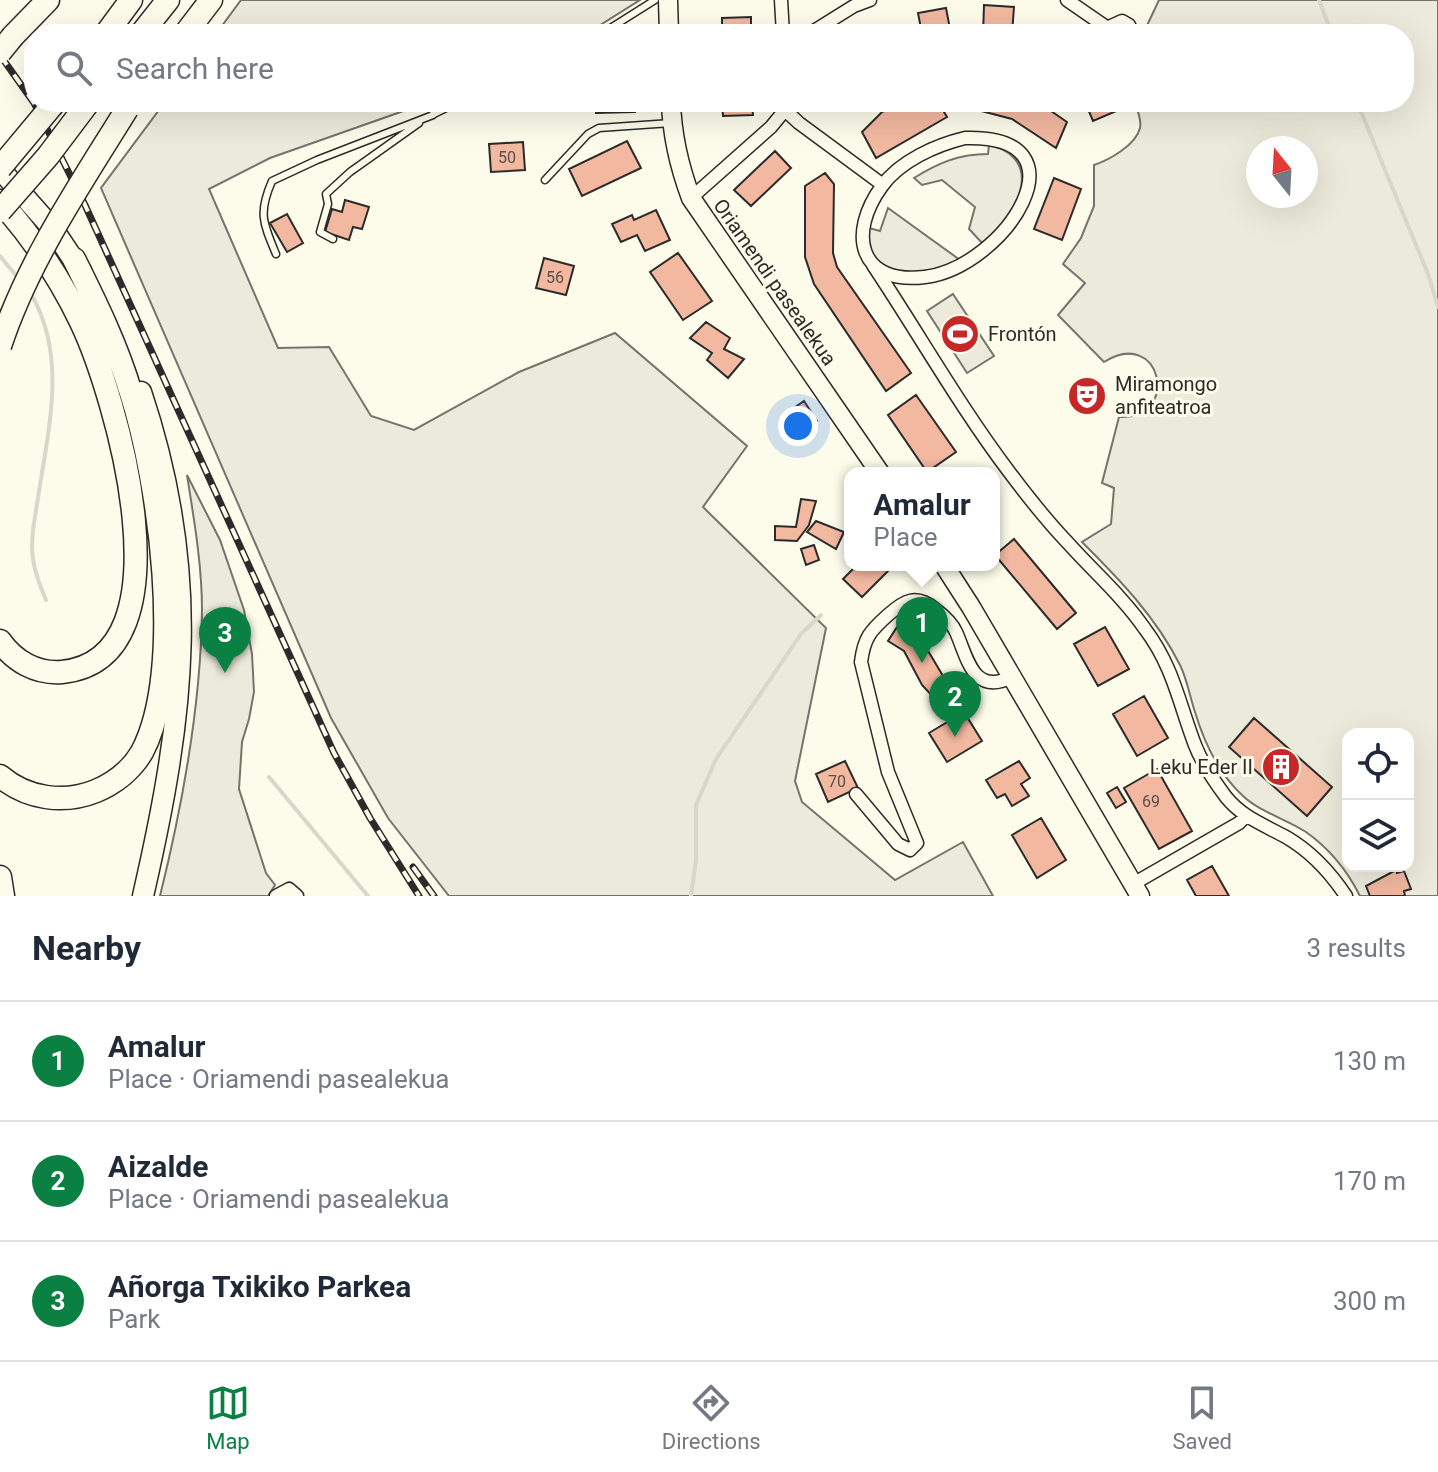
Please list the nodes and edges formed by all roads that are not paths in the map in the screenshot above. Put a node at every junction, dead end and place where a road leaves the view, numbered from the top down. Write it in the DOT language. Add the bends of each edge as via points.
graph roads {
  1 [pos="48,0"];
  2 [pos="168,0"];
  3 [pos="211,0"];
  4 [pos="655,0"];
  5 [pos="668,0"];
  6 [pos="781,0"];
  7 [pos="870,0"];
  8 [pos="1067,0"];
  9 [pos="126,7"];
  10 [pos="25,24"];
  11 [pos="113,24"];
  12 [pos="149,24"];
  13 [pos="193,24"];
  14 [pos="617,24"];
  15 [pos="669,24"];
  16 [pos="782,24"];
  17 [pos="825,24"];
  18 [pos="1098,24"];
  19 [pos="24,25"];
  20 [pos="6,44"];
  21 [pos="47,112"];
  22 [pos="81,112"];
  23 [pos="126,112"];
  24 [pos="126,112"];
  25 [pos="439,112"];
  26 [pos="671,112"];
  27 [pos="781,112"];
  28 [pos="790,112"];
  29 [pos="433,115"];
  30 [pos="671,123"];
  31 [pos="0,168"];
  32 [pos="545,180"];
  33 [pos="883,185"];
  34 [pos="691,198"];
  35 [pos="0,201"];
  36 [pos="0,211"];
  37 [pos="333,239"];
  38 [pos="276,254"];
  39 [pos="74,259"];
  40 [pos="873,265"];
  41 [pos="0,305"];
  42 [pos="0,346"];
  43 [pos="876,467"];
  44 [pos="948,571"];
  45 [pos="0,641"];
  46 [pos="1012,677"];
  47 [pos="5,780"];
  48 [pos="856,794"];
  49 [pos="1246,816"];
  50 [pos="0,877"];
  51 [pos="1136,890"];
  52 [pos="293,892"];
  53 [pos="3,896"];
  54 [pos="143,896"];
  55 [pos="276,896"];
  56 [pos="1346,896"];
  1 -- 10 [label="highway"];
  2 -- 12 [label="highway"];
  3 -- 13 [label="highway"];
  4 -- 14 [label="lane"];
  5 -- 15 [label="street"];
  6 -- 16 [label="street"];
  7 -- 17 [label="street"];
  8 -- 18 [label="street"];
  9 -- 11 [label="highway"];
  19 -- 20 [label="highway"];
  21 -- 31 [label="highway, bridge"];
  22 -- 36 [label="highway, bridge"];
  23 -- 41 [label="highway, bridge" via="38,233"];
  24 -- 42 [label="highway, bridge" via="41,251"];
  25 -- 29 [label="lane"];
  26 -- 30 [label="street, Oriamendi pasealekua"];
  27 -- 34 [label="street"];
  28 -- 33 [label="street"];
  29 -- 37 [label="lane" via="334,184 326,194 320,232"];
  29 -- 38 [label="lane" via="272,181 262,216"];
  30 -- 32 [label="lane" via="599,128"];
  30 -- 34 [label="street, Oriamendi pasealekua"];
  31 -- 39 [label="main road"];
  33 -- 40 [label="street" via="862,232"];
  33 -- 40 [label="street" via="932,149 965,138 1004,140 1017,148 1029,168 1028,187 1013,219 1000,237 965,264 911,278 886,275"];
  34 -- 43 [label="street, Oriamendi pasealekua"];
  35 -- 45 [label="highway" via="53,271 96,355 121,434 135,550 128,616 114,644 98,659 67,671 43,671 21,662"];
  39 -- 47 [label="highway" via="120,360 150,464 162,570 162,686 142,752 118,778 86,795 60,799 34,795"];
  39 -- 54 [label="main road" via="111,323 148,414 171,498 181,573 176,726"];
  40 -- 49 [label="street" via="1008,470 1146,630 1173,677 1195,746 1228,799"];
  44 -- 46 [label="street"];
  46 -- 48 [label="street" via="998,684 976,675 954,628 923,600 910,599 895,608 863,643 861,662 888,772 917,843 910,850 898,844"];
  46 -- 51 [label="street"];
  49 -- 51 [label="street"];
  49 -- 56 [label="street" via="1311,855"];
  50 -- 53 [label="highway"];
  52 -- 55 [label="street"];
}
